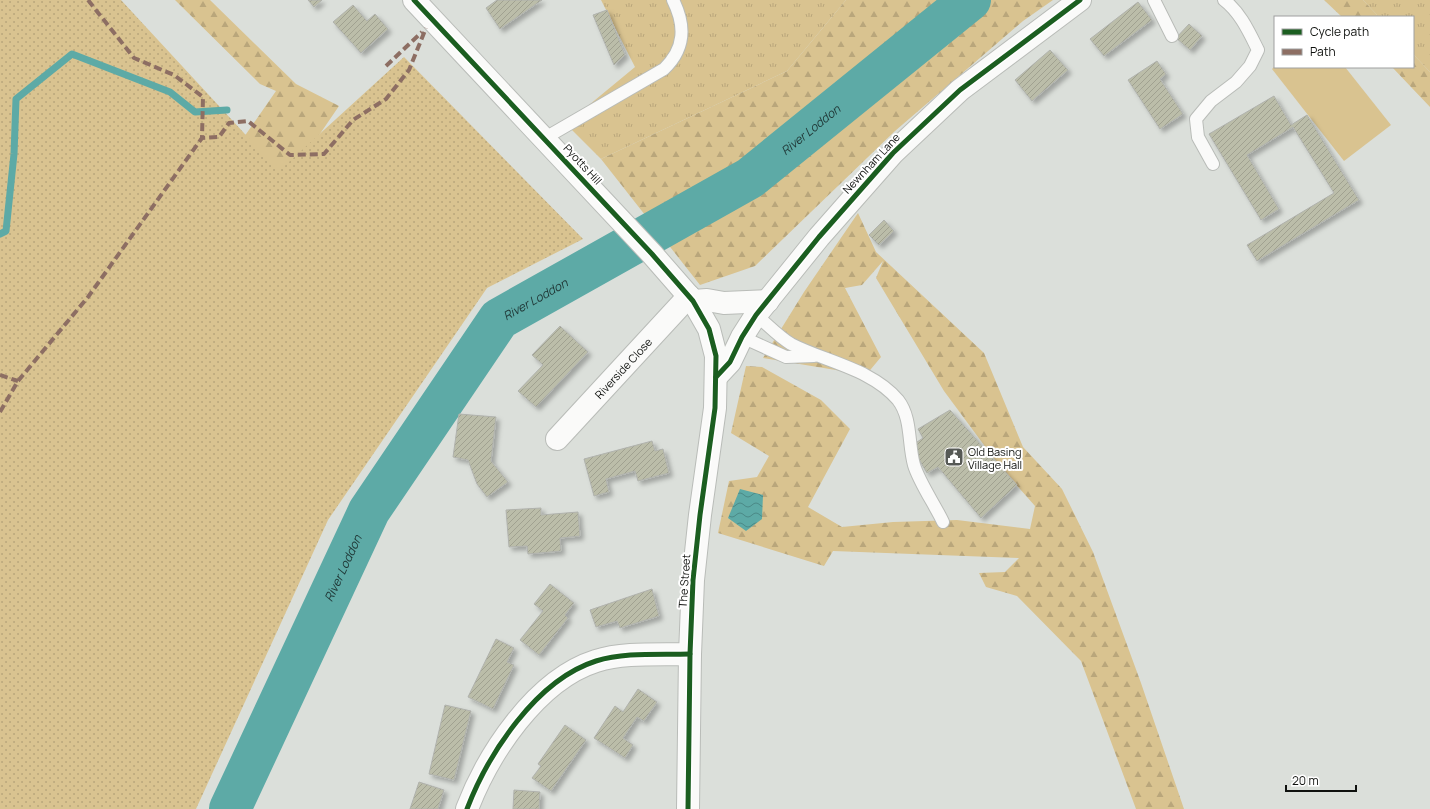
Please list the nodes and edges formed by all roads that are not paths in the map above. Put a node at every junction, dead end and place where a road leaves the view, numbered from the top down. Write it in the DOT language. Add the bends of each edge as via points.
graph roads {
  1 [pos="414,0"];
  2 [pos="674,0"];
  3 [pos="1080,0"];
  4 [pos="1154,0"];
  5 [pos="1224,0"];
  6 [pos="1172,36"];
  7 [pos="545,138"];
  8 [pos="1213,164"];
  9 [pos="691,299"];
  10 [pos="762,308"];
  11 [pos="742,337"];
  12 [pos="816,356"];
  13 [pos="716,366"];
  14 [pos="557,440"];
  15 [pos="943,522"];
  16 [pos="690,654"];
  17 [pos="467,809"];
  18 [pos="688,809"];
  1 -- 7 [label="street, Pyotts Hill"];
  2 -- 7 [label="lane" via="682,26 681,48 674,60 664,69"];
  3 -- 10 [label="street, Newnham Lane" via="960,90 924,123 857,192"];
  4 -- 6 [label="lane"];
  5 -- 8 [label="lane" via="1245,25 1258,50 1250,66 1236,82 1211,101 1196,119 1198,137"];
  7 -- 9 [label="street, Pyotts Hill"];
  9 -- 10 [label="street"];
  9 -- 13 [label="street, Pyotts Hill" via="708,329"];
  9 -- 14 [label="street, Riverside Close"];
  10 -- 11 [label="street, Newnham Lane"];
  10 -- 12 [label="lane" via="789,343"];
  11 -- 12 [label="lane" via="786,357"];
  11 -- 13 [label="street, Newnham Lane" via="730,362"];
  12 -- 15 [label="lane" via="852,369 885,388 899,402 908,423 914,466"];
  13 -- 16 [label="street, The Street" via="715,408 693,580"];
  16 -- 17 [label="street" via="632,655 595,661 571,673 543,693 507,734 487,767"];
  16 -- 18 [label="street, The Street"];
}
